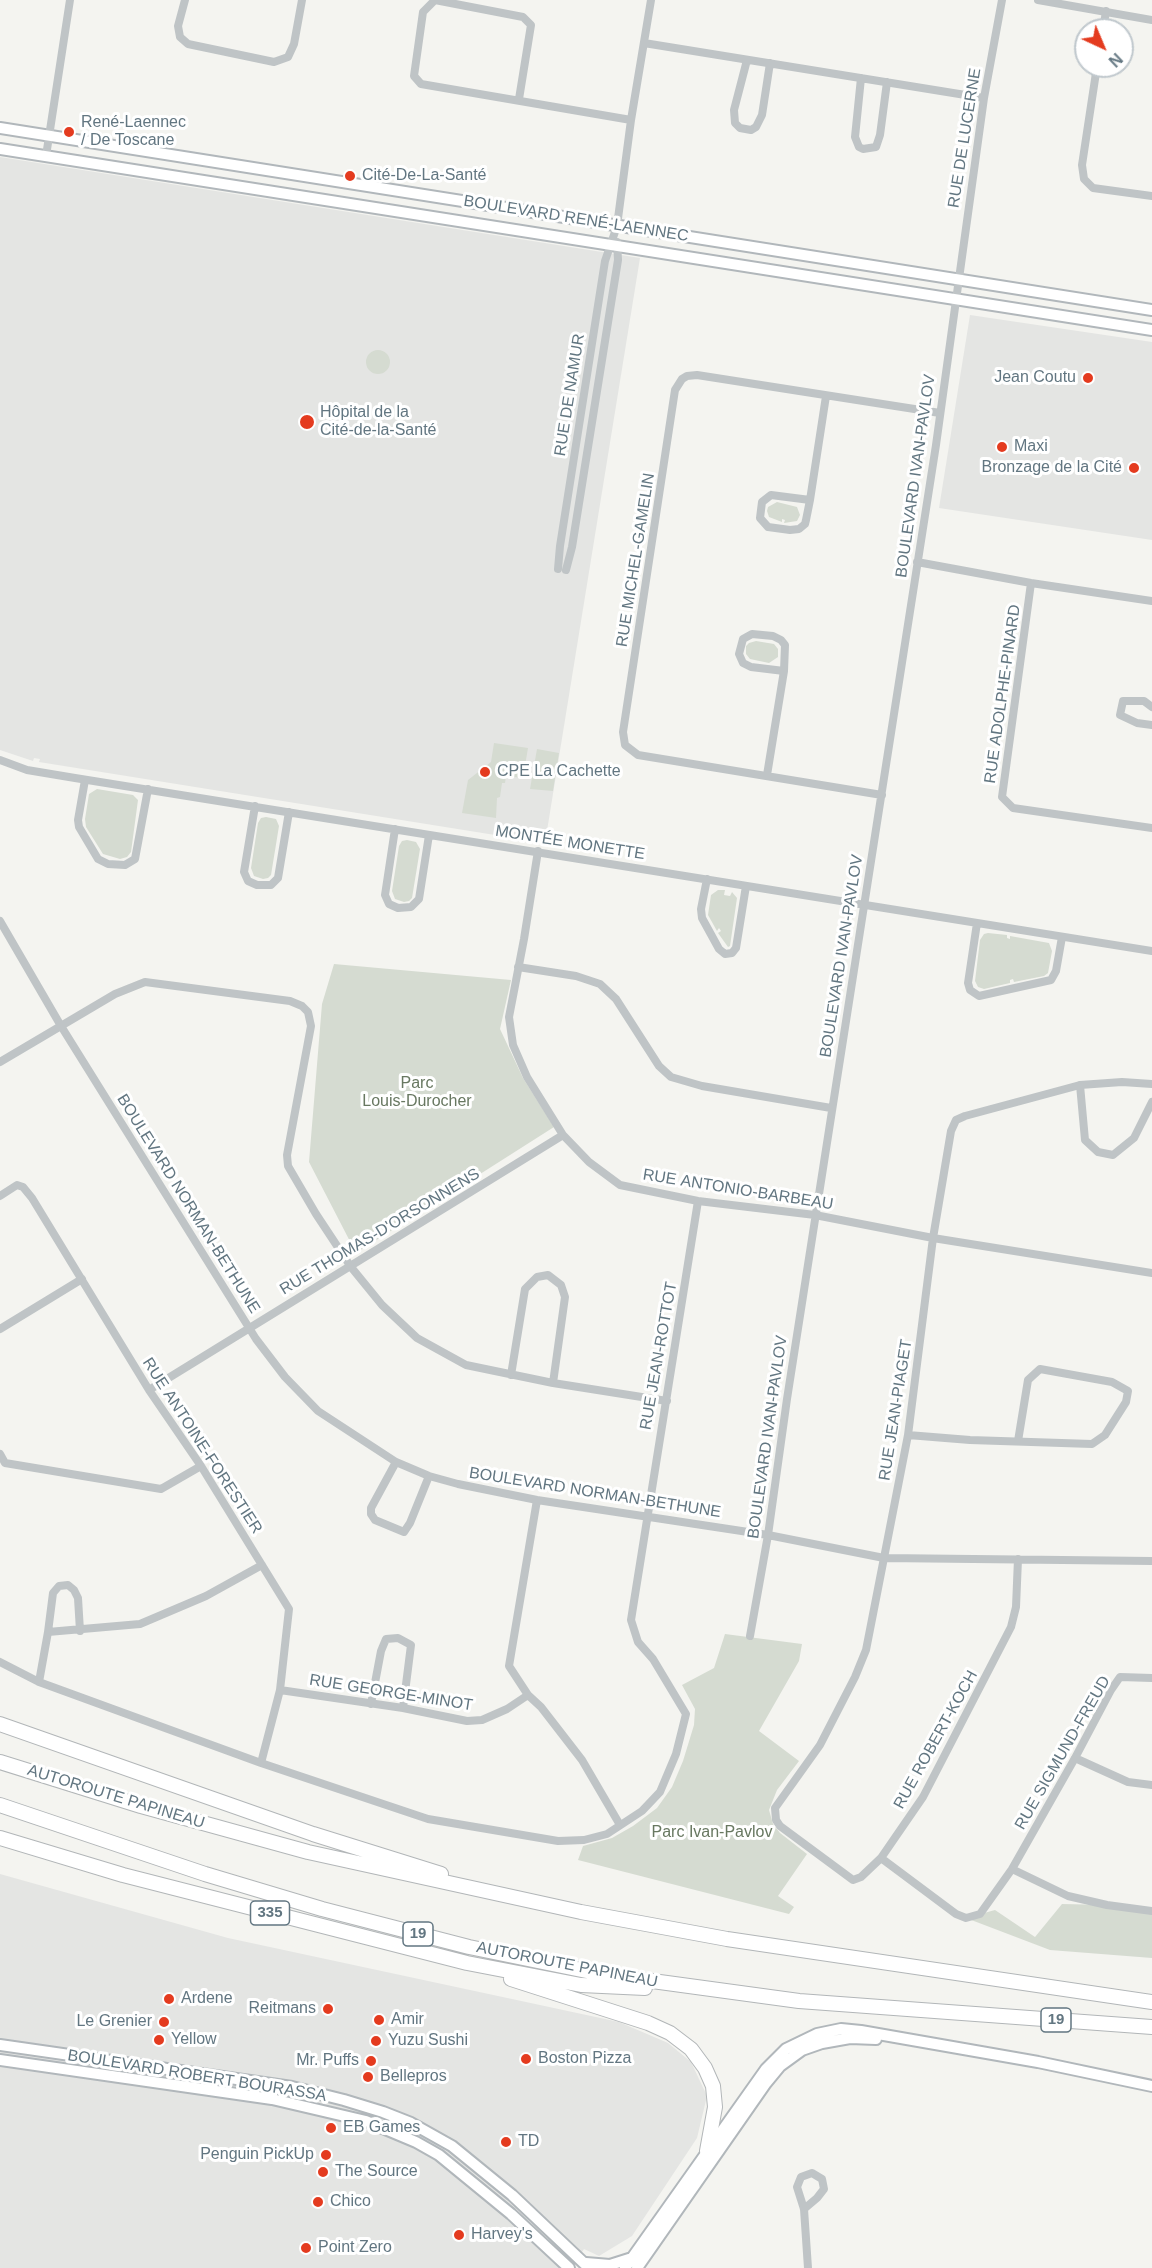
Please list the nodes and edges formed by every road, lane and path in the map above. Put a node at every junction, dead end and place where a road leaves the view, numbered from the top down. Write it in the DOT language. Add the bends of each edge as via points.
graph roads {
  1 [pos="70,0"];
  2 [pos="185,0"];
  3 [pos="302,0"];
  4 [pos="651,0"];
  5 [pos="1002,0"];
  6 [pos="1038,0"];
  7 [pos="1106,11"];
  8 [pos="1105,18"];
  9 [pos="1152,20"];
  10 [pos="644,43"];
  11 [pos="747,60"];
  12 [pos="770,63"];
  13 [pos="861,78"];
  14 [pos="1095,78"];
  15 [pos="887,82"];
  16 [pos="984,98"];
  17 [pos="519,99"];
  18 [pos="631,120"];
  19 [pos="0,128"];
  20 [pos="50,136"];
  21 [pos="0,149"];
  22 [pos="46,156"];
  23 [pos="1152,196"];
  24 [pos="617,226"];
  25 [pos="614,245"];
  26 [pos="958,280"];
  27 [pos="956,299"];
  28 [pos="1152,310"];
  29 [pos="1152,330"];
  30 [pos="826,396"];
  31 [pos="940,413"];
  32 [pos="810,500"];
  33 [pos="917,562"];
  34 [pos="1031,583"];
  35 [pos="1152,601"];
  36 [pos="783,670"];
  37 [pos="1152,708"];
  38 [pos="1152,725"];
  39 [pos="0,760"];
  40 [pos="767,776"];
  41 [pos="85,780"];
  42 [pos="148,789"];
  43 [pos="882,795"];
  44 [pos="255,806"];
  45 [pos="289,812"];
  46 [pos="1152,828"];
  47 [pos="395,829"];
  48 [pos="429,835"];
  49 [pos="538,851"];
  50 [pos="707,879"];
  51 [pos="746,886"];
  52 [pos="863,904"];
  53 [pos="0,921"];
  54 [pos="977,922"];
  55 [pos="1062,937"];
  56 [pos="1152,951"];
  57 [pos="518,967"];
  58 [pos="61,1026"];
  59 [pos="0,1062"];
  60 [pos="1152,1084"];
  61 [pos="1080,1085"];
  62 [pos="1152,1102"];
  63 [pos="831,1108"];
  64 [pos="563,1135"];
  65 [pos="0,1196"];
  66 [pos="698,1201"];
  67 [pos="815,1215"];
  68 [pos="933,1238"];
  69 [pos="351,1267"];
  70 [pos="1152,1273"];
  71 [pos="82,1279"];
  72 [pos="248,1327"];
  73 [pos="0,1329"];
  74 [pos="510,1375"];
  75 [pos="552,1383"];
  76 [pos="149,1390"];
  77 [pos="667,1401"];
  78 [pos="908,1435"];
  79 [pos="1018,1441"];
  80 [pos="0,1454"];
  81 [pos="396,1462"];
  82 [pos="201,1466"];
  83 [pos="429,1476"];
  84 [pos="537,1500"];
  85 [pos="648,1515"];
  86 [pos="768,1535"];
  87 [pos="884,1558"];
  88 [pos="1018,1559"];
  89 [pos="1152,1561"];
  90 [pos="262,1565"];
  91 [pos="80,1631"];
  92 [pos="48,1632"];
  93 [pos="750,1636"];
  94 [pos="0,1662"];
  95 [pos="1152,1678"];
  96 [pos="39,1682"];
  97 [pos="280,1690"];
  98 [pos="528,1695"];
  99 [pos="371,1704"];
  100 [pos="403,1708"];
  101 [pos="0,1716"];
  102 [pos="0,1724"];
  103 [pos="53,1743"];
  104 [pos="1075,1758"];
  105 [pos="0,1762"];
  106 [pos="261,1763"];
  107 [pos="1152,1785"];
  108 [pos="0,1805"];
  109 [pos="775,1808"];
  110 [pos="620,1825"];
  111 [pos="0,1838"];
  112 [pos="0,1847"];
  113 [pos="881,1858"];
  114 [pos="74,1861"];
  115 [pos="1012,1869"];
  116 [pos="539,1903"];
  117 [pos="1152,1911"];
  118 [pos="467,1963"];
  119 [pos="725,1992"];
  120 [pos="1152,2002"];
  121 [pos="1152,2027"];
  122 [pos="927,2043"];
  123 [pos="0,2045"];
  124 [pos="0,2060"];
  125 [pos="1152,2086"];
  126 [pos="707,2151"];
  127 [pos="804,2209"];
  128 [pos="635,2263"];
  129 [pos="587,2266"];
  130 [pos="569,2268"];
  131 [pos="625,2268"];
  132 [pos="808,2268"];
  1 -- 20 [label="street"];
  2 -- 3 [label="street" via="178,26 180,37 188,44 274,62 288,57 294,44"];
  4 -- 10 [label="street, RUE DE NAMUR"];
  5 -- 16 [label="street, RUE DE LUCERNE"];
  6 -- 7 [label="street"];
  7 -- 8 [label="street"];
  7 -- 9 [label="street"];
  10 -- 11 [label="street"];
  10 -- 18 [label="street, RUE DE NAMUR"];
  11 -- 12 [label="street"];
  11 -- 12 [label="street" via="734,110 735,123 751,130 762,115"];
  12 -- 13 [label="street"];
  13 -- 15 [label="street"];
  13 -- 15 [label="street" via="855,137 858,147 863,148 876,147"];
  14 -- 23 [label="street" via="1082,165 1084,179 1093,188"];
  15 -- 16 [label="street"];
  16 -- 26 [label="street, RUE DE LUCERNE"];
  17 -- 17 [label="street" via="421,84 414,76 423,12 435,0 523,16 531,25"];
  17 -- 18 [label="street"];
  18 -- 24 [label="street, RUE DE NAMUR"];
  19 -- 20 [label="street, BOULEVARD RENÉ-LAENNEC"];
  20 -- 22 [label="street"];
  20 -- 24 [label="street, BOULEVARD RENÉ-LAENNEC"];
  21 -- 22 [label="street, BOULEVARD RENÉ-LAENNEC"];
  22 -- 25 [label="street, BOULEVARD RENÉ-LAENNEC"];
  24 -- 25 [label="street, RUE DE NAMUR"];
  24 -- 26 [label="street, BOULEVARD RENÉ-LAENNEC"];
  25 -- 25 [label="street, RUE DE NAMUR" via="605,261 560,546 562,570 572,547 618,260"];
  25 -- 27 [label="street, BOULEVARD RENÉ-LAENNEC"];
  26 -- 27 [label="street, BOULEVARD IVAN-PAVLOV"];
  26 -- 28 [label="street, BOULEVARD RENÉ-LAENNEC"];
  27 -- 29 [label="street, BOULEVARD RENÉ-LAENNEC"];
  27 -- 31 [label="street, BOULEVARD IVAN-PAVLOV"];
  30 -- 31 [label="street, RUE MICHEL-GAMELIN"];
  30 -- 32 [label="street"];
  30 -- 40 [label="street, RUE MICHEL-GAMELIN" via="690,375 676,387 671,418 624,742 641,756"];
  31 -- 33 [label="street, BOULEVARD IVAN-PAVLOV"];
  32 -- 32 [label="street" via="768,496 761,504 760,518 768,527 797,530 806,522"];
  33 -- 34 [label="street"];
  33 -- 43 [label="street, BOULEVARD IVAN-PAVLOV"];
  34 -- 35 [label="street"];
  34 -- 46 [label="street, RUE ADOLPHE-PINARD" via="1002,797 1013,808"];
  36 -- 36 [label="street" via="786,648 779,638 752,634 741,641 739,657 746,665"];
  36 -- 40 [label="street"];
  37 -- 38 [label="street" via="1144,701 1123,701 1120,715"];
  39 -- 41 [label="street, MONTÉE MONETTE" via="27,770"];
  40 -- 43 [label="street, RUE MICHEL-GAMELIN"];
  41 -- 42 [label="street, MONTÉE MONETTE"];
  41 -- 42 [label="street" via="79,827 98,859 108,864 125,865 135,859"];
  42 -- 44 [label="street, MONTÉE MONETTE"];
  43 -- 52 [label="street, BOULEVARD IVAN-PAVLOV"];
  44 -- 45 [label="street, MONTÉE MONETTE"];
  44 -- 45 [label="street" via="244,872 254,884 269,886 277,880"];
  45 -- 47 [label="street, MONTÉE MONETTE"];
  47 -- 48 [label="street, MONTÉE MONETTE"];
  47 -- 48 [label="street" via="385,895 389,904 398,908 411,907 419,900"];
  48 -- 49 [label="street, MONTÉE MONETTE"];
  49 -- 50 [label="street, MONTÉE MONETTE"];
  49 -- 57 [label="street, RUE ANTONIO-BARBEAU"];
  50 -- 51 [label="street, MONTÉE MONETTE"];
  50 -- 51 [label="street" via="702,918 725,954 736,948"];
  51 -- 52 [label="street, MONTÉE MONETTE"];
  52 -- 54 [label="street, MONTÉE MONETTE"];
  52 -- 63 [label="street, BOULEVARD IVAN-PAVLOV"];
  53 -- 58 [label="street, BOULEVARD NORMAN-BETHUNE"];
  54 -- 55 [label="street, MONTÉE MONETTE"];
  54 -- 55 [label="street" via="968,983 979,996 1051,980"];
  55 -- 56 [label="street, MONTÉE MONETTE"];
  57 -- 63 [label="street" via="600,984 616,999 659,1066 671,1077"];
  57 -- 64 [label="street, RUE ANTONIO-BARBEAU" via="509,1017 513,1045 527,1077"];
  58 -- 59 [label="street"];
  58 -- 69 [label="street" via="115,994 145,982 290,1001 302,1006 308,1012 311,1026 288,1166"];
  58 -- 72 [label="street, BOULEVARD NORMAN-BETHUNE"];
  60 -- 61 [label="street, RUE JEAN-PIAGET"];
  61 -- 62 [label="street" via="1085,1140 1098,1152 1113,1155 1134,1138"];
  61 -- 68 [label="street, RUE JEAN-PIAGET" via="956,1120"];
  63 -- 67 [label="street, BOULEVARD IVAN-PAVLOV"];
  64 -- 66 [label="street, RUE ANTONIO-BARBEAU" via="588,1162 620,1185"];
  64 -- 69 [label="street, RUE THOMAS-D'ORSONNENS"];
  65 -- 71 [label="street, RUE ANTOINE-FORESTIER" via="17,1185 23,1187"];
  66 -- 67 [label="street, RUE ANTONIO-BARBEAU"];
  66 -- 77 [label="street, RUE JEAN-ROTTOT"];
  67 -- 68 [label="street, RUE ANTONIO-BARBEAU"];
  67 -- 86 [label="street, BOULEVARD IVAN-PAVLOV"];
  68 -- 70 [label="street, RUE ANTONIO-BARBEAU"];
  68 -- 78 [label="street, RUE JEAN-PIAGET"];
  69 -- 72 [label="street, RUE THOMAS-D'ORSONNENS"];
  69 -- 74 [label="street" via="382,1305 417,1338 466,1365"];
  71 -- 73 [label="street"];
  71 -- 76 [label="street, RUE ANTOINE-FORESTIER"];
  72 -- 76 [label="street, RUE THOMAS-D'ORSONNENS"];
  72 -- 81 [label="street, BOULEVARD NORMAN-BETHUNE" via="285,1377 318,1411"];
  74 -- 75 [label="street"];
  74 -- 75 [label="street" via="525,1289 537,1277 548,1275 561,1285 565,1297"];
  75 -- 77 [label="street"];
  76 -- 82 [label="street, RUE ANTOINE-FORESTIER"];
  77 -- 85 [label="street, RUE JEAN-ROTTOT"];
  78 -- 79 [label="street"];
  78 -- 87 [label="street, RUE JEAN-PIAGET"];
  79 -- 79 [label="street" via="1028,1380 1040,1369 1112,1382 1128,1391 1126,1402 1105,1435 1092,1444"];
  80 -- 82 [label="street" via="5,1464 161,1489"];
  81 -- 83 [label="street, BOULEVARD NORMAN-BETHUNE"];
  81 -- 83 [label="street" via="371,1508 375,1520 404,1532"];
  82 -- 90 [label="street, RUE ANTOINE-FORESTIER"];
  83 -- 84 [label="street, BOULEVARD NORMAN-BETHUNE"];
  84 -- 85 [label="street, BOULEVARD NORMAN-BETHUNE"];
  84 -- 98 [label="street" via="509,1666"];
  85 -- 86 [label="street, BOULEVARD NORMAN-BETHUNE"];
  85 -- 110 [label="street" via="631,1620 638,1642 653,1659 686,1714 676,1754 660,1792 642,1811"];
  86 -- 87 [label="street, BOULEVARD NORMAN-BETHUNE"];
  86 -- 93 [label="street, BOULEVARD IVAN-PAVLOV"];
  87 -- 88 [label="street, BOULEVARD NORMAN-BETHUNE"];
  87 -- 109 [label="street, RUE JEAN-PIAGET" via="866,1650 855,1677 820,1745"];
  88 -- 89 [label="street, BOULEVARD NORMAN-BETHUNE"];
  88 -- 113 [label="street, RUE ROBERT-KOCH" via="1011,1628 923,1797"];
  90 -- 91 [label="street" via="206,1596 140,1624"];
  90 -- 97 [label="street, RUE ANTOINE-FORESTIER" via="289,1609"];
  91 -- 92 [label="street"];
  91 -- 92 [label="street" via="78,1598 68,1585 59,1586 53,1593"];
  92 -- 96 [label="street"];
  94 -- 96 [label="street"];
  95 -- 104 [label="street, RUE SIGMUND-FREUD" via="1120,1677"];
  96 -- 106 [label="street"];
  97 -- 99 [label="street, RUE GEORGE-MINOT"];
  97 -- 106 [label="street, RUE ANTOINE-FORESTIER"];
  98 -- 100 [label="street, RUE GEORGE-MINOT" via="482,1720 467,1721"];
  98 -- 110 [label="street" via="582,1760"];
  99 -- 100 [label="street, RUE GEORGE-MINOT"];
  99 -- 100 [label="street" via="381,1651 386,1639 398,1638 411,1645"];
  101 -- 103 [label="highway"];
  102 -- 103 [label="highway"];
  103 -- 116 [label="highway" via="313,1834"];
  104 -- 107 [label="street" via="1128,1782"];
  104 -- 115 [label="street, RUE SIGMUND-FREUD"];
  105 -- 116 [label="highway, AUTOROUTE PAPINEAU / 19" via="252,1838"];
  106 -- 110 [label="street" via="428,1819 558,1841 608,1834"];
  108 -- 119 [label="highway, AUTOROUTE PAPINEAU / 19" via="205,1874 396,1929 601,1974"];
  109 -- 113 [label="street, RUE ROBERT-KOCH" via="780,1826 852,1880 861,1877"];
  111 -- 114 [label="highway, 335"];
  112 -- 114 [label="highway"];
  113 -- 115 [label="street, RUE SIGMUND-FREUD" via="966,1918 980,1914"];
  114 -- 118 [label="highway, 335"];
  115 -- 117 [label="street" via="1068,1896"];
  116 -- 120 [label="highway, AUTOROUTE PAPINEAU / 19" via="726,1939"];
  118 -- 119 [label="highway, 335" via="581,1985"];
  118 -- 126 [label="highway" via="648,2023 681,2040 698,2058 713,2085 715,2107"];
  119 -- 121 [label="highway, AUTOROUTE PAPINEAU / 19" via="876,2008"];
  122 -- 125 [label="street"];
  122 -- 126 [label="street" via="849,2030 826,2031 802,2040 769,2065"];
  122 -- 128 [label="street" via="835,2040 808,2048 785,2062"];
  123 -- 129 [label="street, BOULEVARD ROBERT BOURASSA" via="292,2087 411,2122 452,2146 512,2195"];
  124 -- 130 [label="street, BOULEVARD ROBERT BOURASSA" via="272,2099 366,2121 439,2155"];
  126 -- 128 [label="street"];
  127 -- 127 [label="street" via="824,2189 822,2179 812,2173 801,2176 797,2183"];
  127 -- 132 [label="street"];
  128 -- 129 [label="street"];
  128 -- 131 [label="street"];
}
